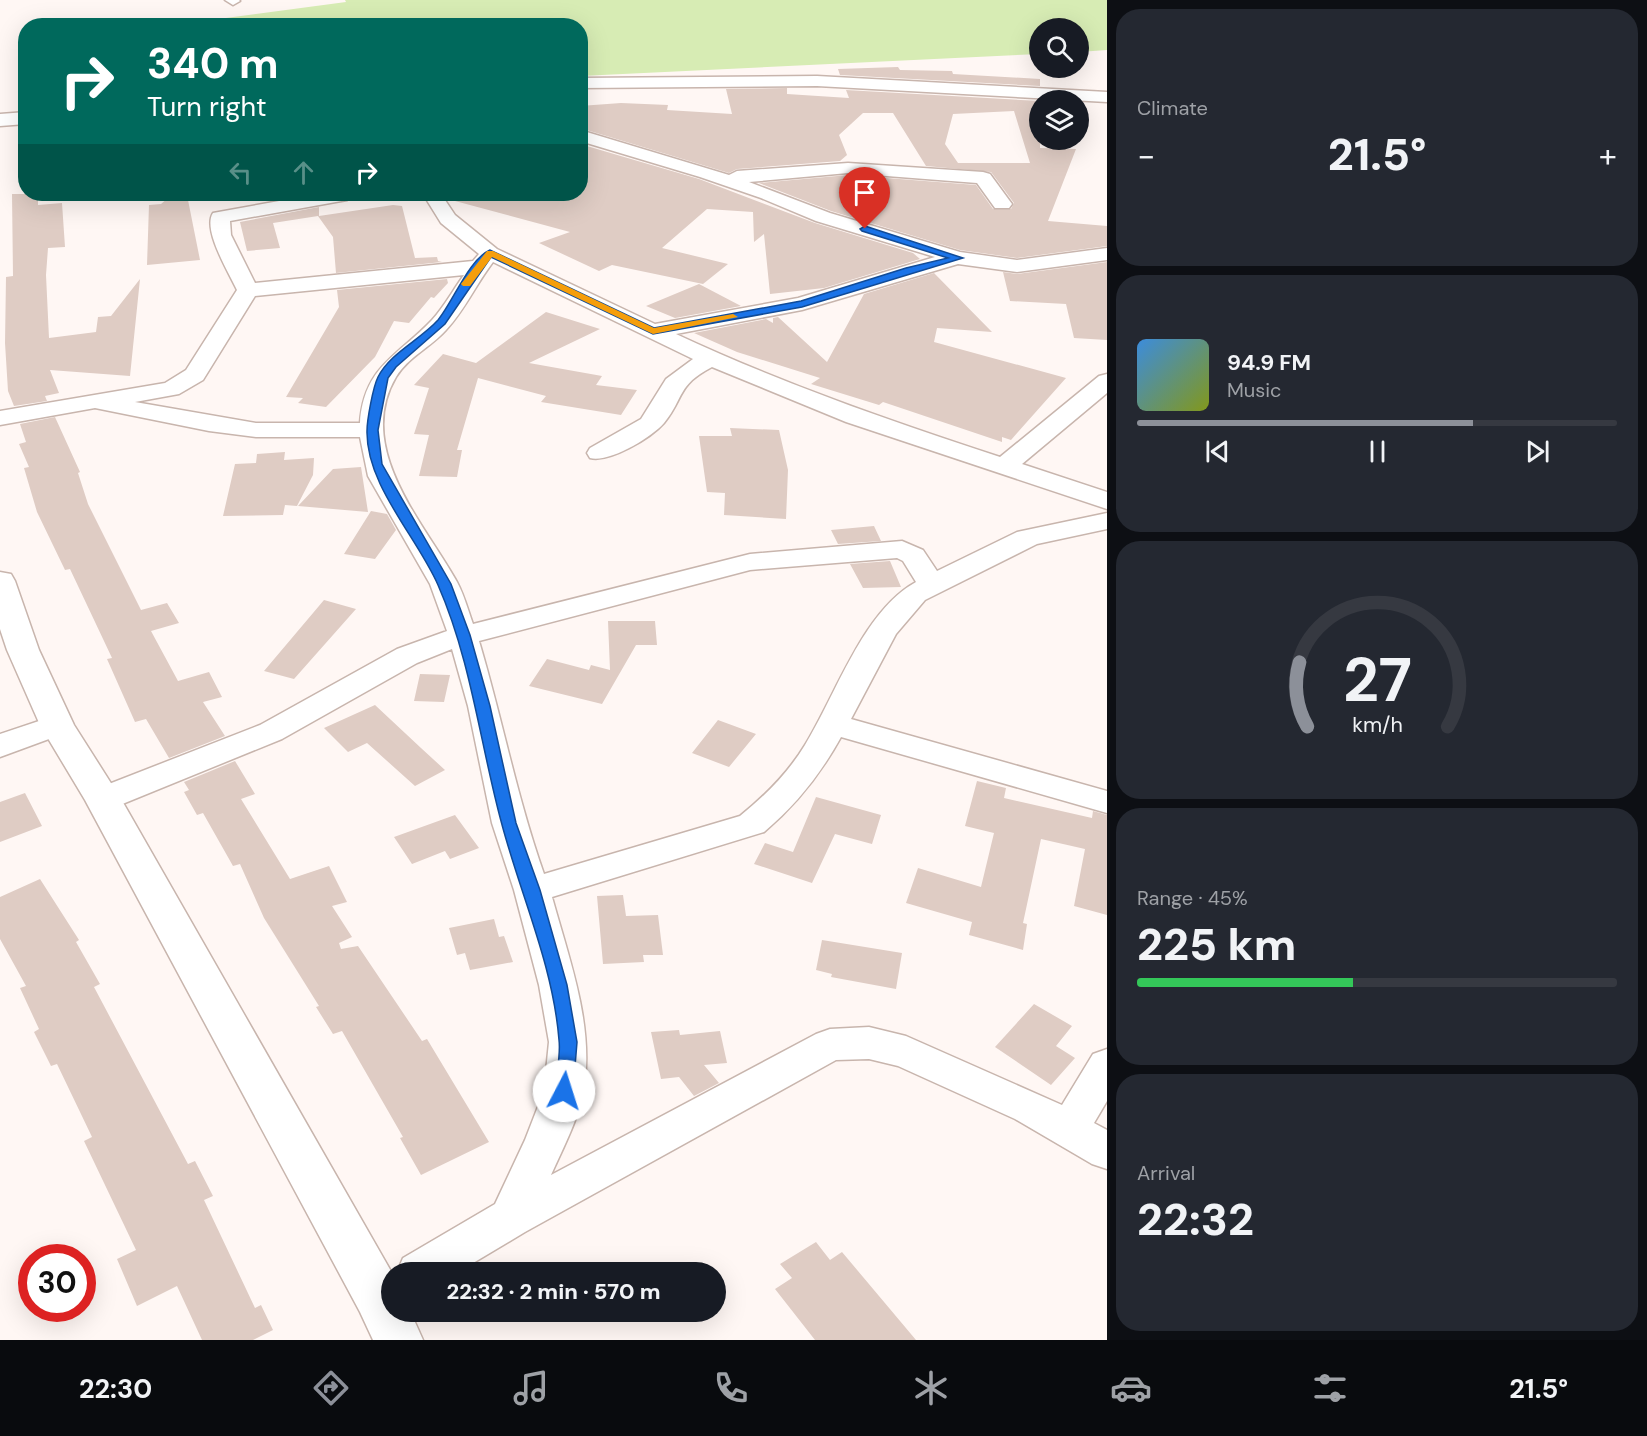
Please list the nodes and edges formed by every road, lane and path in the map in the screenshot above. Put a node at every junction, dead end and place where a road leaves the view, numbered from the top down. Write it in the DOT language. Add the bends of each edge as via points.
graph roads {
  1 [pos="588,83"];
  2 [pos="1107,97"];
  3 [pos="18,118"];
  4 [pos="0,120"];
  5 [pos="588,137"];
  6 [pos="721,178"];
  7 [pos="308,201"];
  8 [pos="436,201"];
  9 [pos="1002,204"];
  10 [pos="1107,254"];
  11 [pos="958,258"];
  12 [pos="484,260"];
  13 [pos="248,290"];
  14 [pos="653,331"];
  15 [pos="711,359"];
  16 [pos="1107,381"];
  17 [pos="95,401"];
  18 [pos="0,418"];
  19 [pos="372,430"];
  20 [pos="599,453"];
  21 [pos="1004,467"];
  22 [pos="1107,501"];
  23 [pos="1107,521"];
  24 [pos="0,580"];
  25 [pos="931,584"];
  26 [pos="463,635"];
  27 [pos="57,725"];
  28 [pos="834,725"];
  29 [pos="0,746"];
  30 [pos="103,799"];
  31 [pos="1107,802"];
  32 [pos="532,890"];
  33 [pos="1107,1065"];
  34 [pos="1070,1128"];
  35 [pos="1107,1151"];
  36 [pos="510,1218"];
  37 [pos="435,1262"];
  38 [pos="381,1285"];
  39 [pos="393,1322"];
  40 [pos="398,1340"];
  1 -- 2 [label="street" via="817,81"];
  3 -- 4 [label="street"];
  5 -- 6 [label="street"];
  6 -- 9 [label="street" via="837,168 983,178"];
  6 -- 11 [label="street" via="823,217"];
  7 -- 13 [label="street" via="220,217 221,235"];
  8 -- 12 [label="street"];
  10 -- 11 [label="street" via="1017,266"];
  11 -- 14 [label="street" via="802,304"];
  12 -- 13 [label="street"];
  12 -- 14 [label="street"];
  12 -- 19 [label="street" via="441,322 383,378"];
  13 -- 17 [label="street" via="195,375 184,383 171,389"];
  14 -- 15 [label="street"];
  15 -- 20 [label="street" via="679,379 650,423"];
  15 -- 21 [label="street" via="855,417"];
  16 -- 21 [label="street"];
  17 -- 18 [label="street"];
  17 -- 19 [label="street" via="256,430"];
  19 -- 26 [label="street" via="381,476 444,584"];
  21 -- 22 [label="street"];
  23 -- 25 [label="street" via="1029,537"];
  24 -- 27 [label="street" via="23,650"];
  25 -- 26 [label="street" via="913,556 902,549 750,562"];
  25 -- 28 [label="street" via="910,598 882,633"];
  26 -- 30 [label="street" via="407,656 271,732"];
  26 -- 32 [label="street" via="509,823"];
  27 -- 29 [label="street"];
  27 -- 30 [label="street"];
  28 -- 31 [label="street"];
  28 -- 32 [label="street" via="787,795 752,824"];
  30 -- 38 [label="street"];
  32 -- 36 [label="street" via="558,985 568,1042 564,1091"];
  33 -- 34 [label="street"];
  34 -- 35 [label="street"];
  34 -- 36 [label="street" via="906,1052 869,1043 830,1045"];
  36 -- 37 [label="street"];
  39 -- 40 [label="street"];
}
